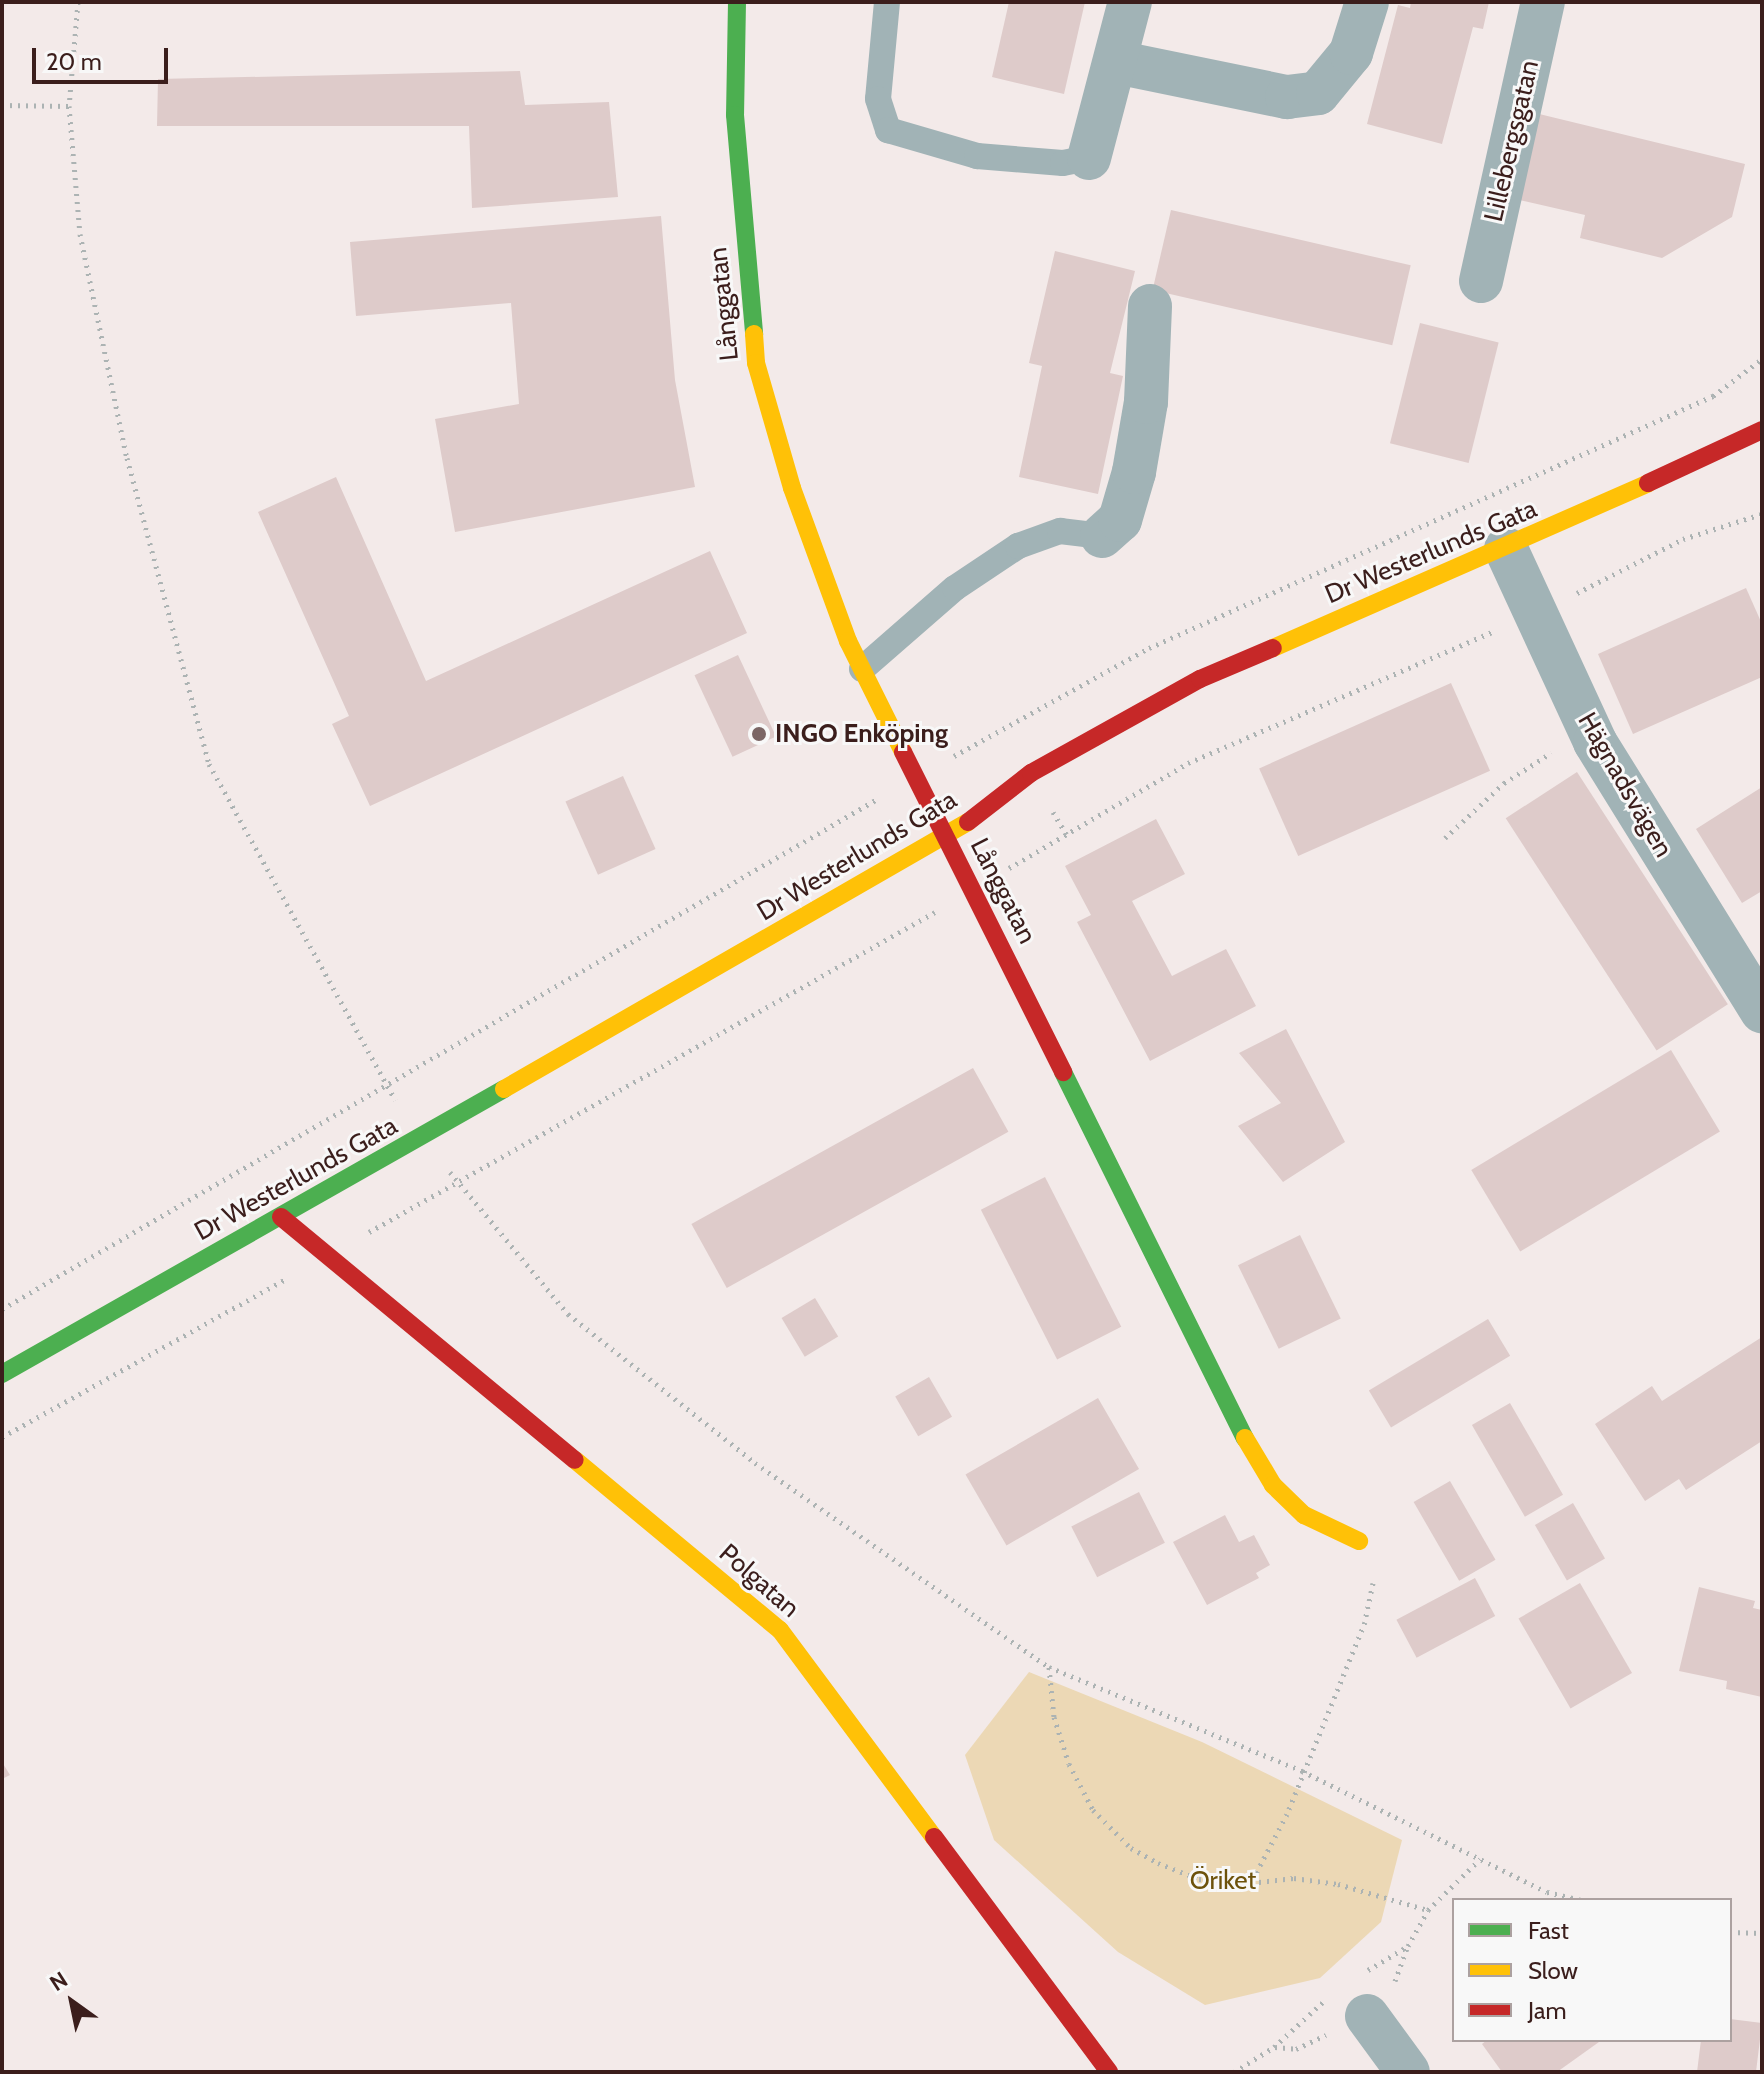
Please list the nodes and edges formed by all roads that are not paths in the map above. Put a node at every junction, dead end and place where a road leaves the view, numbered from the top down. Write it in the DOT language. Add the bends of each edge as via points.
graph roads {
  1 [pos="737,2"];
  2 [pos="887,2"];
  3 [pos="1130,2"];
  4 [pos="1367,2"];
  5 [pos="1543,2"];
  6 [pos="1116,62"];
  7 [pos="1089,158"];
  8 [pos="1481,281"];
  9 [pos="1150,306"];
  10 [pos="1762,430"];
  11 [pos="1102,536"];
  12 [pos="1506,549"];
  13 [pos="862,669"];
  14 [pos="947,838"];
  15 [pos="1762,1011"];
  16 [pos="281,1217"];
  17 [pos="2,1374"];
  18 [pos="1359,1541"];
  19 [pos="1367,2016"];
  20 [pos="1109,2072"];
  21 [pos="1408,2072"];
  1 -- 13 [label="street, Långgatan" via="735,115 756,363 792,488"];
  2 -- 7 [label="lane" via="878,99 888,130 977,156 1063,163"];
  3 -- 6 [label="street"];
  4 -- 6 [label="street" via="1351,53 1318,93 1287,97"];
  5 -- 8 [label="street, Lillebergsgatan"];
  6 -- 7 [label="street"];
  9 -- 11 [label="street" via="1146,402 1134,472 1120,520"];
  10 -- 12 [label="street, Dr Westerlunds Gata"];
  11 -- 13 [label="lane" via="1060,531 1018,546 955,588"];
  12 -- 14 [label="street, Dr Westerlunds Gata" via="1200,679 1031,773"];
  12 -- 15 [label="street, Hägnadsvägen" via="1589,728"];
  13 -- 14 [label="street, Långgatan"];
  14 -- 16 [label="street, Dr Westerlunds Gata"];
  14 -- 18 [label="street, Långgatan" via="1273,1485 1304,1515"];
  16 -- 17 [label="street, Dr Westerlunds Gata"];
  16 -- 20 [label="street, Polgatan" via="780,1630"];
  19 -- 21 [label="street"];
}
